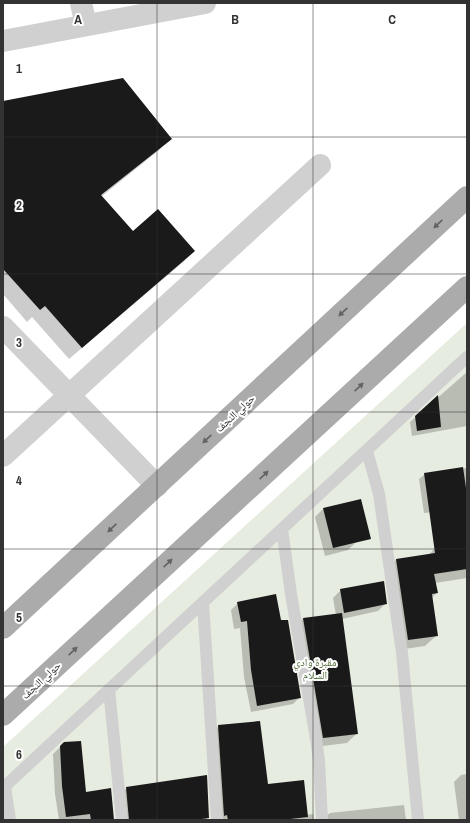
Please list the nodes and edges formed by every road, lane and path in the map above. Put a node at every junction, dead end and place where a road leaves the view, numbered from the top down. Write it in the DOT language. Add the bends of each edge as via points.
graph roads {
  1 [pos="82,3"];
  2 [pos="206,3"];
  3 [pos="86,26"];
  4 [pos="3,41"];
  5 [pos="320,165"];
  6 [pos="467,197"];
  7 [pos="467,287"];
  8 [pos="3,327"];
  9 [pos="467,358"];
  10 [pos="467,363"];
  11 [pos="69,395"];
  12 [pos="367,451"];
  13 [pos="3,456"];
  14 [pos="157,486"];
  15 [pos="282,529"];
  16 [pos="203,602"];
  17 [pos="3,628"];
  18 [pos="109,689"];
  19 [pos="3,716"];
  20 [pos="4,787"];
  21 [pos="10,820"];
  22 [pos="122,820"];
  23 [pos="217,820"];
  24 [pos="322,820"];
  25 [pos="418,820"];
  1 -- 3 [label="street"];
  2 -- 3 [label="street"];
  3 -- 4 [label="street"];
  5 -- 11 [label="street"];
  6 -- 14 [label="main road, حولي النجف, one-way"];
  19 -- 7 [label="main road, حولي النجف, one-way"];
  8 -- 11 [label="street"];
  9 -- 10 [label="lane"];
  9 -- 12 [label="lane"];
  11 -- 13 [label="street"];
  11 -- 14 [label="street"];
  12 -- 15 [label="lane"];
  12 -- 25 [label="lane" via="379,494 401,646"];
  14 -- 17 [label="main road, حولي النجف, one-way"];
  15 -- 16 [label="lane"];
  15 -- 24 [label="lane" via="319,760"];
  16 -- 18 [label="lane"];
  16 -- 23 [label="lane"];
  18 -- 20 [label="lane"];
  18 -- 22 [label="lane"];
  20 -- 21 [label="lane"];
}
